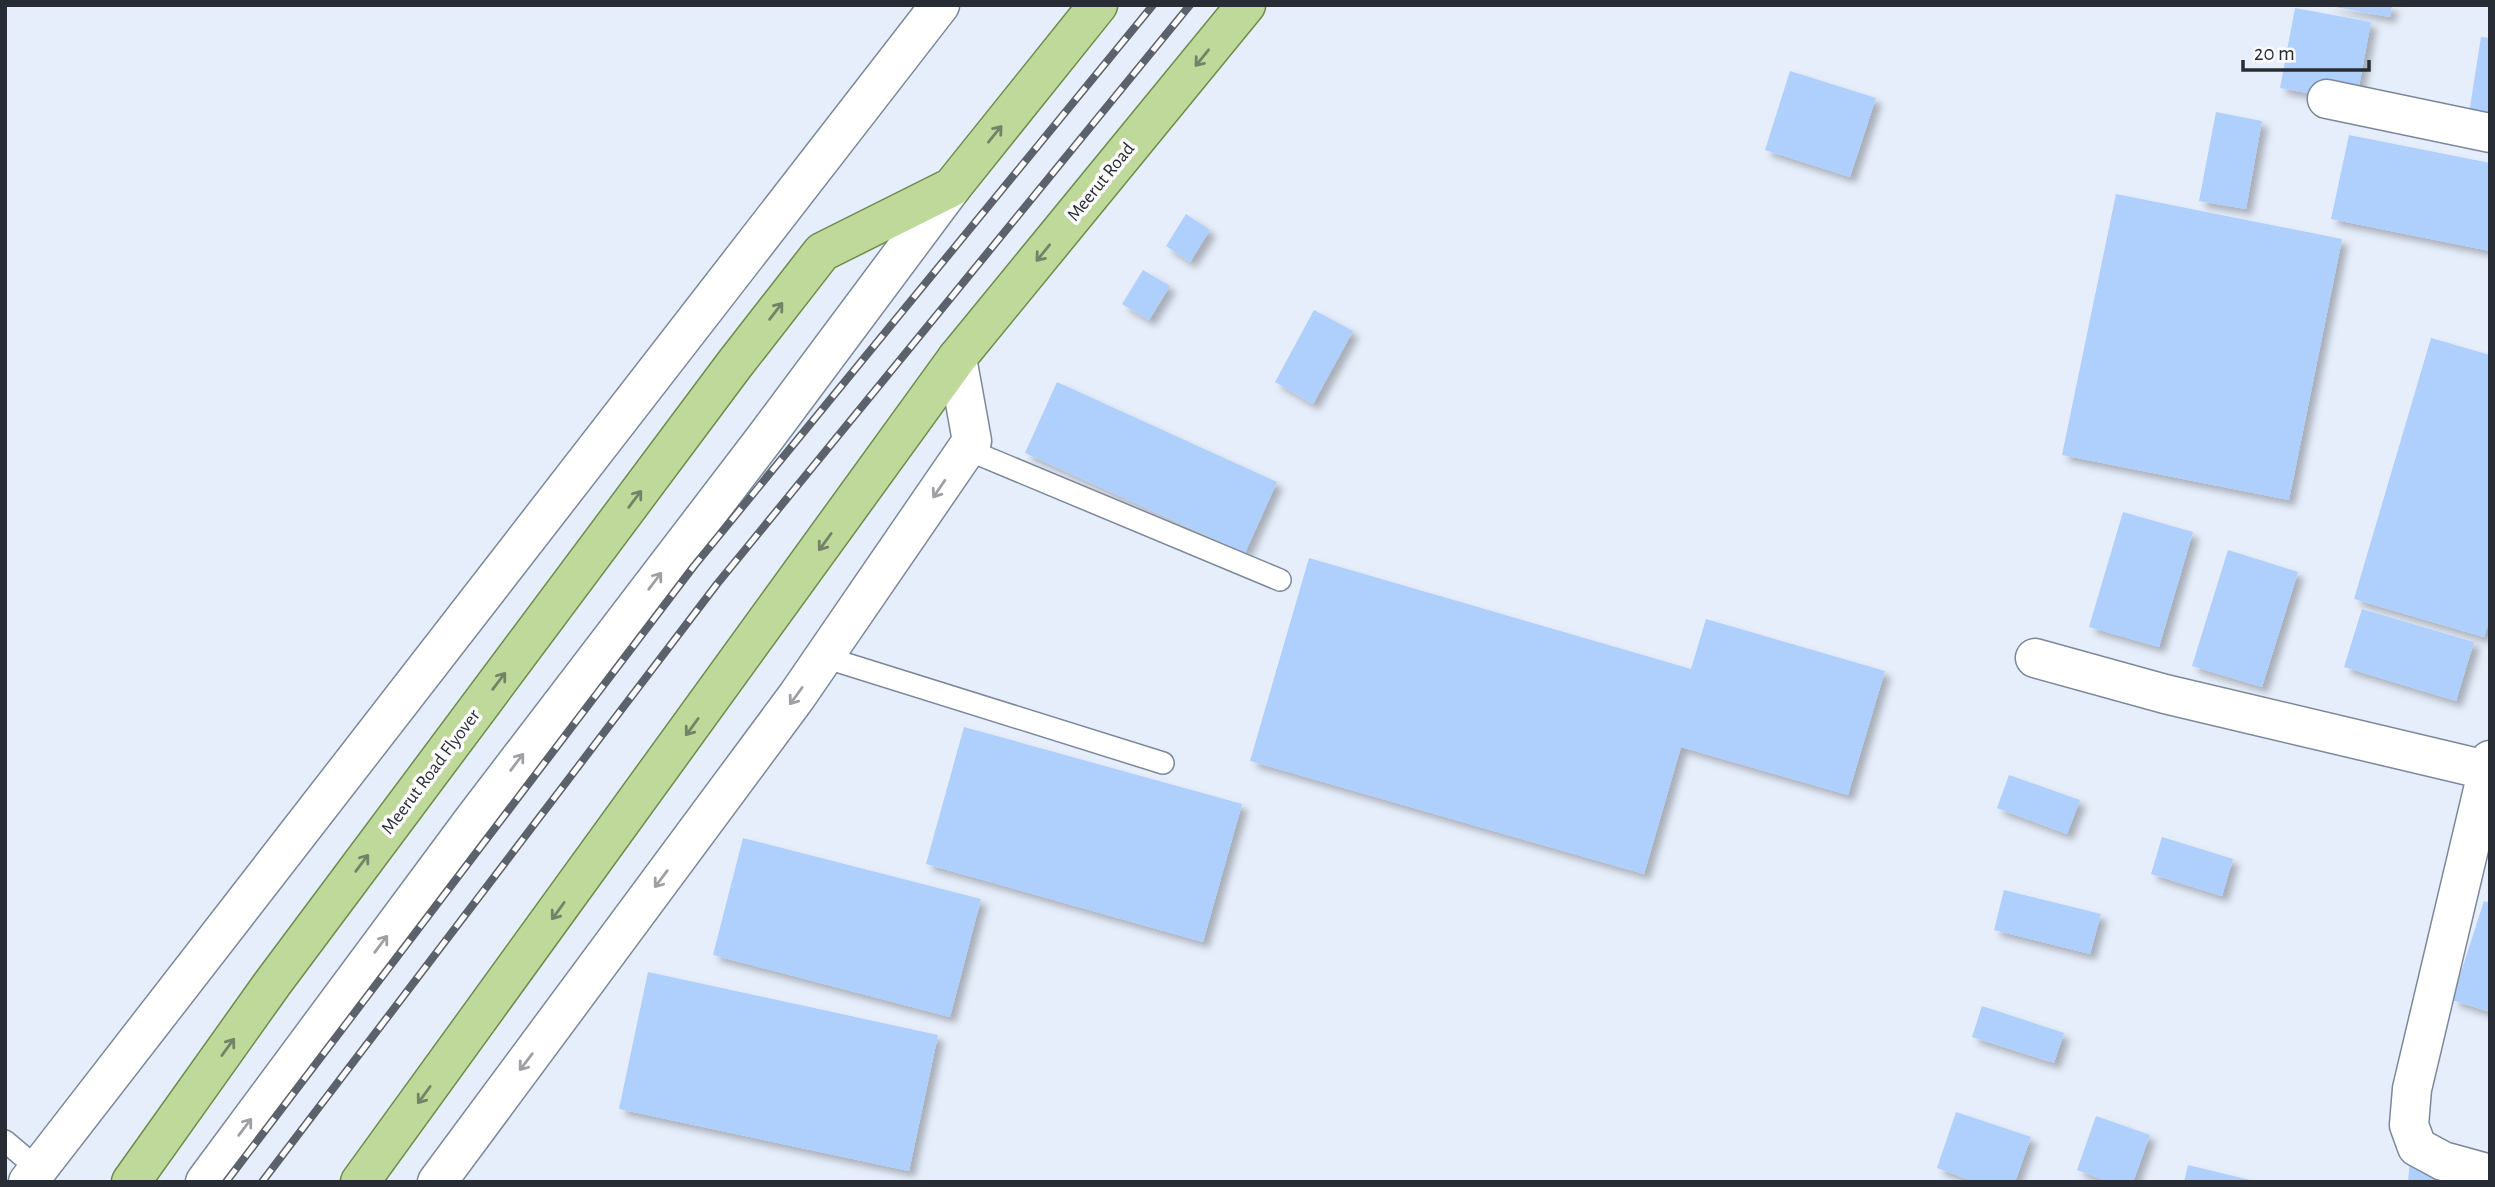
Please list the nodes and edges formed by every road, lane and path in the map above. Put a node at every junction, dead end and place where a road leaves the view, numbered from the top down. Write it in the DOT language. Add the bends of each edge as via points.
graph roads {
  1 [pos="940,5"];
  2 [pos="1098,5"];
  3 [pos="1246,5"];
  4 [pos="2327,99"];
  5 [pos="2490,133"];
  6 [pos="952,187"];
  7 [pos="957,358"];
  8 [pos="966,449"];
  9 [pos="1280,580"];
  10 [pos="824,657"];
  11 [pos="2035,658"];
  12 [pos="1163,763"];
  13 [pos="2488,765"];
  14 [pos="5,1141"];
  15 [pos="2490,1174"];
  16 [pos="33,1175"];
  17 [pos="131,1182"];
  18 [pos="205,1182"];
  19 [pos="360,1182"];
  20 [pos="437,1182"];
  1 -- 16 [label="street"];
  6 -- 2 [label="main road, one-way"];
  3 -- 7 [label="main road, Meerut Road, one-way"];
  4 -- 5 [label="street"];
  17 -- 6 [label="main road, Meerut Road Flyover, one-way" via="281,973 822,252"];
  18 -- 6 [label="street, one-way"];
  7 -- 8 [label="street" via="972,441"];
  7 -- 19 [label="main road, Meerut Road, one-way"];
  8 -- 9 [label="lane"];
  8 -- 10 [label="street, one-way"];
  10 -- 12 [label="lane"];
  10 -- 20 [label="street, one-way"];
  11 -- 13 [label="street" via="2165,694"];
  13 -- 15 [label="street" via="2412,1089 2409,1125 2417,1147 2443,1161"];
  14 -- 16 [label="lane"];
}
